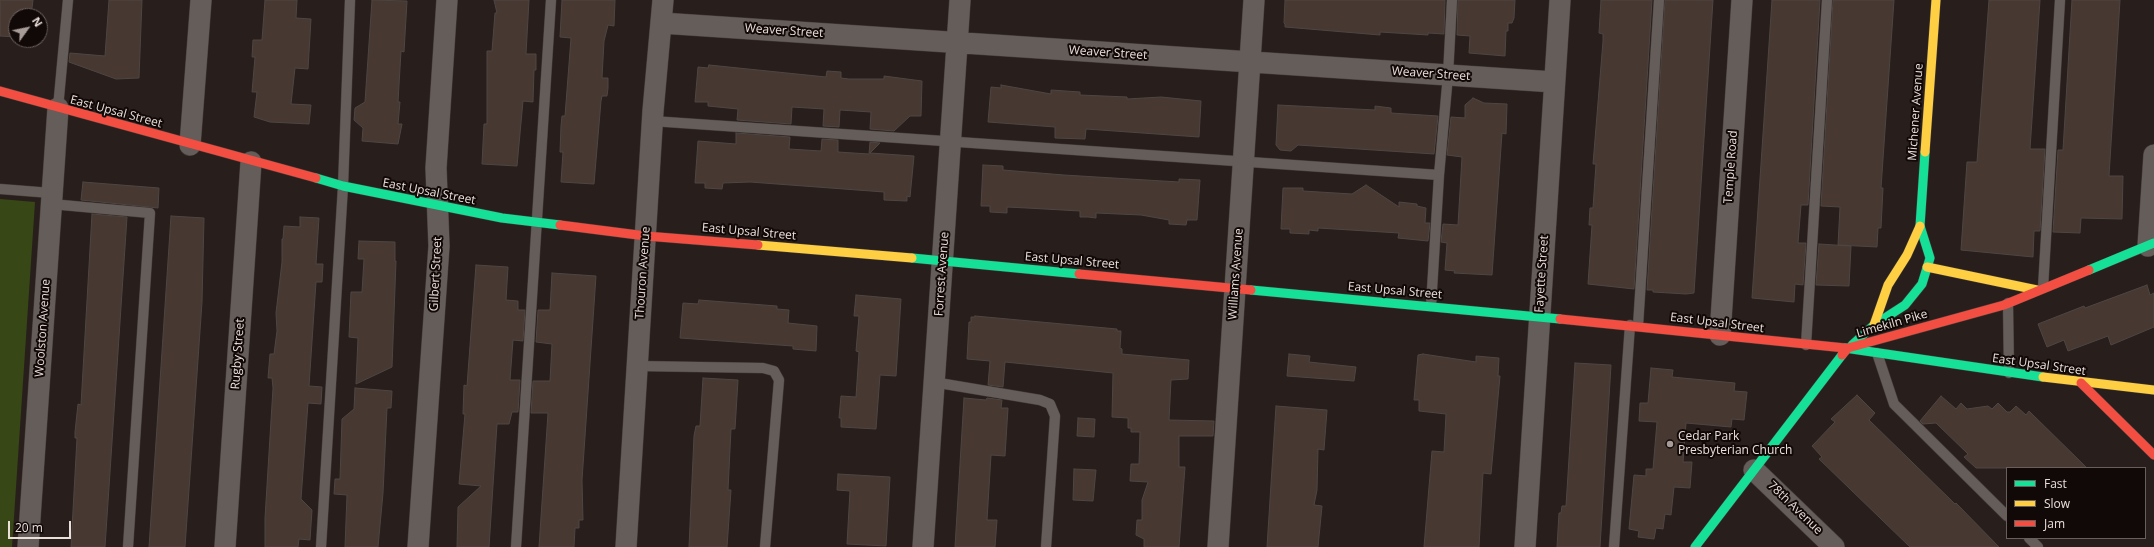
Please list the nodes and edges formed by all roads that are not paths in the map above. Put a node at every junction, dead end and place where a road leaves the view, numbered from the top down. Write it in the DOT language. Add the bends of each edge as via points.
graph roads {
  1 [pos="68,0"];
  2 [pos="201,0"];
  3 [pos="350,0"];
  4 [pos="447,0"];
  5 [pos="551,0"];
  6 [pos="663,0"];
  7 [pos="960,0"];
  8 [pos="1254,0"];
  9 [pos="1452,0"];
  10 [pos="1560,0"];
  11 [pos="1659,0"];
  12 [pos="1742,0"];
  13 [pos="1827,0"];
  14 [pos="1936,0"];
  15 [pos="2060,0"];
  16 [pos="661,23"];
  17 [pos="958,43"];
  18 [pos="1250,62"];
  19 [pos="1448,75"];
  20 [pos="1554,82"];
  21 [pos="0,91"];
  22 [pos="58,108"];
  23 [pos="652,120"];
  24 [pos="951,141"];
  25 [pos="190,145"];
  26 [pos="2154,155"];
  27 [pos="251,162"];
  28 [pos="1243,163"];
  29 [pos="1440,175"];
  30 [pos="342,186"];
  31 [pos="0,188"];
  32 [pos="51,199"];
  33 [pos="437,206"];
  34 [pos="538,223"];
  35 [pos="1920,226"];
  36 [pos="646,236"];
  37 [pos="2151,244"];
  38 [pos="944,261"];
  39 [pos="1927,267"];
  40 [pos="1236,288"];
  41 [pos="2040,289"];
  42 [pos="2008,303"];
  43 [pos="1431,306"];
  44 [pos="1540,316"];
  45 [pos="1634,325"];
  46 [pos="1874,325"];
  47 [pos="1720,335"];
  48 [pos="1806,344"];
  49 [pos="1848,348"];
  50 [pos="1877,353"];
  51 [pos="637,366"];
  52 [pos="2010,373"];
  53 [pos="933,382"];
  54 [pos="2081,383"];
  55 [pos="2154,390"];
  56 [pos="2154,455"];
  57 [pos="1754,470"];
  58 [pos="2006,515"];
  59 [pos="2030,539"];
  60 [pos="28,547"];
  61 [pos="128,547"];
  62 [pos="225,547"];
  63 [pos="321,547"];
  64 [pos="418,547"];
  65 [pos="516,547"];
  66 [pos="626,547"];
  67 [pos="765,547"];
  68 [pos="923,547"];
  69 [pos="1046,547"];
  70 [pos="1218,547"];
  71 [pos="1525,547"];
  72 [pos="1614,547"];
  73 [pos="1695,547"];
  74 [pos="1834,547"];
  75 [pos="2038,547"];
  1 -- 22 [label="lane"];
  2 -- 25 [label="street"];
  3 -- 30 [label="lane"];
  4 -- 33 [label="street, Gilbert Street" via="436,168"];
  5 -- 34 [label="lane"];
  6 -- 16 [label="street, Thouron Avenue"];
  7 -- 17 [label="street, Forrest Avenue"];
  8 -- 18 [label="street, Williams Avenue"];
  9 -- 19 [label="lane"];
  10 -- 20 [label="street, Fayette Street"];
  11 -- 45 [label="lane"];
  12 -- 47 [label="street, Temple Road"];
  13 -- 48 [label="lane"];
  14 -- 35 [label="street, Michener Avenue"];
  15 -- 41 [label="lane"];
  16 -- 17 [label="street, Weaver Street"];
  16 -- 23 [label="street, Thouron Avenue"];
  17 -- 18 [label="street, Weaver Street"];
  17 -- 24 [label="street, Forrest Avenue"];
  18 -- 19 [label="street, Weaver Street"];
  18 -- 28 [label="street, Williams Avenue"];
  19 -- 20 [label="street, Weaver Street"];
  19 -- 29 [label="lane"];
  20 -- 44 [label="street, Fayette Street"];
  21 -- 22 [label="street, East Upsal Street"];
  22 -- 25 [label="street, East Upsal Street"];
  22 -- 32 [label="street, Woolston Avenue"];
  23 -- 24 [label="lane"];
  23 -- 36 [label="street, Thouron Avenue"];
  24 -- 28 [label="lane"];
  24 -- 38 [label="street, Forrest Avenue"];
  25 -- 27 [label="street, East Upsal Street"];
  26 -- 37 [label="street"];
  27 -- 30 [label="street, East Upsal Street"];
  27 -- 62 [label="street, Rugby Street"];
  28 -- 29 [label="lane"];
  28 -- 40 [label="street, Williams Avenue"];
  29 -- 43 [label="lane"];
  30 -- 33 [label="street, East Upsal Street"];
  30 -- 63 [label="lane"];
  31 -- 32 [label="lane"];
  32 -- 60 [label="street, Woolston Avenue"];
  32 -- 61 [label="lane" via="150,213"];
  33 -- 34 [label="street, East Upsal Street"];
  33 -- 64 [label="street, Gilbert Street" via="439,246"];
  34 -- 36 [label="street, East Upsal Street"];
  34 -- 65 [label="lane"];
  35 -- 39 [label="street, Michener Avenue" via="1930,258"];
  35 -- 46 [label="street, Michener Avenue" via="1907,255 1888,285"];
  36 -- 38 [label="street, East Upsal Street"];
  36 -- 51 [label="street, Thouron Avenue"];
  37 -- 41 [label="street, Limekiln Pike"];
  38 -- 40 [label="street, East Upsal Street"];
  38 -- 53 [label="street, Forrest Avenue"];
  39 -- 41 [label="street"];
  39 -- 46 [label="street, Michener Avenue" via="1922,284 1905,305"];
  40 -- 43 [label="street, East Upsal Street"];
  40 -- 70 [label="street, Williams Avenue"];
  41 -- 42 [label="street, Limekiln Pike"];
  42 -- 49 [label="street, Limekiln Pike"];
  42 -- 52 [label="lane"];
  43 -- 44 [label="street, East Upsal Street"];
  44 -- 45 [label="street, East Upsal Street"];
  44 -- 71 [label="street, Fayette Street"];
  45 -- 47 [label="street, East Upsal Street"];
  45 -- 72 [label="lane"];
  46 -- 49 [label="street, Michener Avenue"];
  47 -- 48 [label="street, East Upsal Street"];
  48 -- 49 [label="street, East Upsal Street"];
  49 -- 50 [label="street, East Upsal Street"];
  49 -- 57 [label="street, Limekiln Pike"];
  50 -- 52 [label="street, East Upsal Street"];
  50 -- 58 [label="lane" via="1894,404"];
  51 -- 66 [label="street, Thouron Avenue"];
  51 -- 67 [label="lane" via="764,368 774,371 779,380"];
  52 -- 54 [label="street, East Upsal Street"];
  53 -- 68 [label="street, Forrest Avenue"];
  53 -- 69 [label="lane" via="1040,400 1050,404 1055,416"];
  54 -- 55 [label="street, East Upsal Street"];
  54 -- 56 [label="street"];
  57 -- 73 [label="street, Limekiln Pike"];
  57 -- 74 [label="street, 78th Avenue"];
  59 -- 75 [label="lane"];
}
